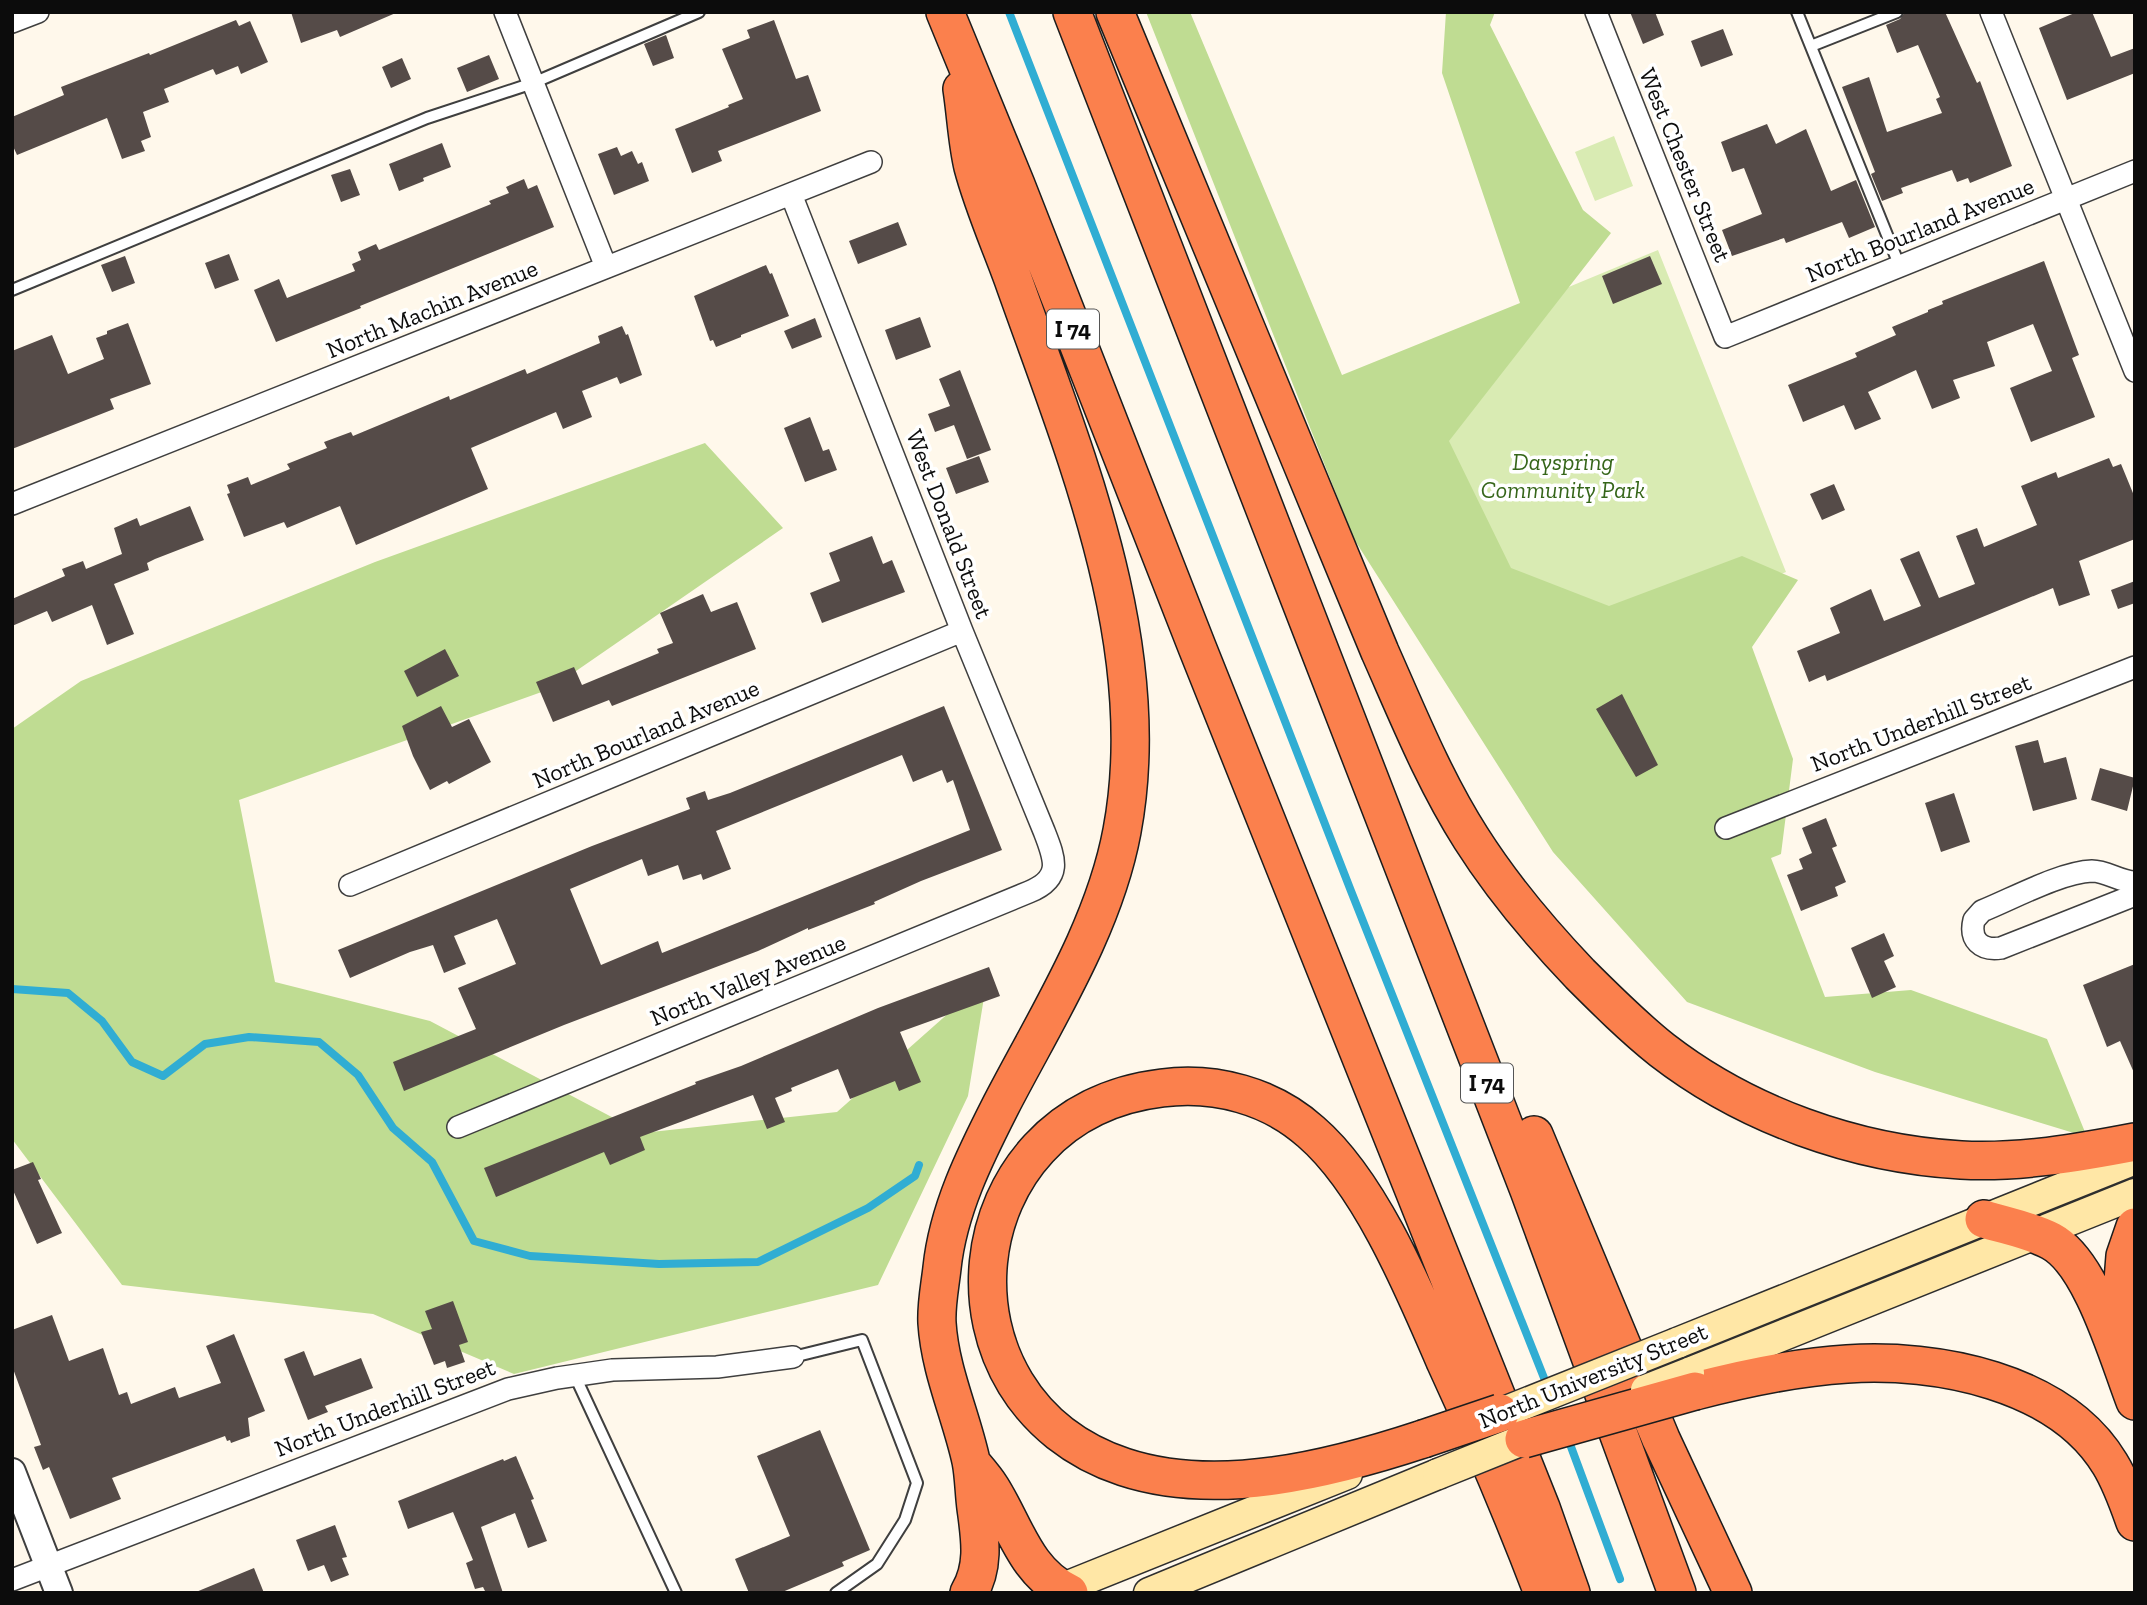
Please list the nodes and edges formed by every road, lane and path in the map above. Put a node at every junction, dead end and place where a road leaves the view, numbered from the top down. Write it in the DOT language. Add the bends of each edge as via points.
graph roads {
  1 [pos="37,12"];
  2 [pos="505,12"];
  3 [pos="699,12"];
  4 [pos="1072,12"];
  5 [pos="1115,12"];
  6 [pos="1596,12"];
  7 [pos="1797,12"];
  8 [pos="1897,12"];
  9 [pos="1992,12"];
  10 [pos="12,22"];
  11 [pos="950,24"];
  12 [pos="1811,46"];
  13 [pos="533,83"];
  14 [pos="872,162"];
  15 [pos="2135,171"];
  16 [pos="791,194"];
  17 [pos="2065,200"];
  18 [pos="606,267"];
  19 [pos="1900,267"];
  20 [pos="12,290"];
  21 [pos="1725,337"];
  22 [pos="2135,371"];
  23 [pos="12,504"];
  24 [pos="1290,575"];
  25 [pos="962,631"];
  26 [pos="2135,667"];
  27 [pos="1726,828"];
  28 [pos="1053,873"];
  29 [pos="2135,882"];
  30 [pos="350,885"];
  31 [pos="2135,895"];
  32 [pos="458,1127"];
  33 [pos="2135,1142"];
  34 [pos="2135,1159"];
  35 [pos="2135,1194"];
  36 [pos="1984,1220"];
  37 [pos="2135,1227"];
  38 [pos="2035,1234"];
  39 [pos="2117,1356"];
  40 [pos="793,1357"];
  41 [pos="575,1376"];
  42 [pos="1692,1382"];
  43 [pos="2135,1401"];
  44 [pos="1512,1426"];
  45 [pos="1424,1441"];
  46 [pos="971,1462"];
  47 [pos="12,1472"];
  48 [pos="2135,1522"];
  49 [pos="48,1566"];
  50 [pos="12,1580"];
  51 [pos="1060,1591"];
  52 [pos="59,1593"];
  53 [pos="676,1593"];
  54 [pos="836,1593"];
  55 [pos="969,1593"];
  56 [pos="1149,1593"];
  57 [pos="1543,1593"];
  58 [pos="1571,1593"];
  59 [pos="1677,1593"];
  60 [pos="1733,1593"];
  1 -- 10 [label="street"];
  2 -- 13 [label="street"];
  3 -- 13 [label="lane"];
  4 -- 24 [label="highway, I 74"];
  5 -- 33 [label="highway" via="1417,735 1471,838 1545,937 1661,1049 1718,1087 1784,1120 1870,1147 1962,1160 2055,1156"];
  6 -- 21 [label="street, West Chester Street"];
  7 -- 12 [label="lane"];
  8 -- 12 [label="lane"];
  9 -- 17 [label="street"];
  11 -- 46 [label="highway" via="973,167 1102,546 1124,662 1130,750 1123,828 1102,901 1082,949 976,1153 943,1260 936,1321"];
  11 -- 58 [label="highway, I 74" via="1531,1482"];
  12 -- 19 [label="lane"];
  13 -- 18 [label="street"];
  13 -- 20 [label="lane" via="427,118"];
  14 -- 16 [label="street, North Machin Avenue"];
  15 -- 17 [label="street, North Bourland Avenue"];
  16 -- 18 [label="street, North Machin Avenue"];
  16 -- 25 [label="street, West Donald Street"];
  17 -- 19 [label="street, North Bourland Avenue"];
  17 -- 22 [label="street"];
  18 -- 23 [label="street, North Machin Avenue"];
  19 -- 21 [label="street, North Bourland Avenue"];
  24 -- 59 [label="highway, I 74" via="1529,1190"];
  24 -- 60 [label="highway" via="1494,1041 1661,1439"];
  25 -- 28 [label="street, West Donald Street" via="1051,850"];
  25 -- 30 [label="street, North Bourland Avenue"];
  26 -- 27 [label="street, North Underhill Street"];
  28 -- 32 [label="street, North Valley Avenue" via="1045,884 1029,892"];
  29 -- 31 [label="street" via="2095,871 2075,874 1982,911 1974,920 1973,934 1981,946 2001,948"];
  34 -- 36 [label="main road, North University Street"];
  35 -- 38 [label="main road, North University Street"];
  36 -- 38 [label="highway"];
  36 -- 44 [label="main road, North University Street, bridge" via="1677,1343"];
  37 -- 39 [label="highway" via="2125,1256"];
  38 -- 39 [label="highway" via="2052,1241 2076,1263"];
  38 -- 42 [label="main road, North University Street"];
  39 -- 43 [label="highway"];
  40 -- 41 [label="street, North Underhill Street"];
  40 -- 54 [label="lane" via="862,1340 917,1483 905,1520 877,1564"];
  41 -- 49 [label="street, North Underhill Street" via="508,1389"];
  41 -- 53 [label="lane"];
  42 -- 44 [label="highway, bridge"];
  42 -- 48 [label="highway" via="1849,1363 1924,1366 1979,1376 2038,1399 2080,1429 2110,1463"];
  44 -- 45 [label="highway, bridge"];
  44 -- 56 [label="main road, North University Street, bridge" via="1438,1474"];
  45 -- 51 [label="main road"];
  45 -- 57 [label="highway" via="1298,1472 1196,1480 1124,1467 1063,1436 1036,1412 1011,1375 993,1332 987,1275 991,1240 1016,1176 1049,1137 1080,1114 1121,1095 1146,1090 1184,1086 1230,1091 1270,1105 1313,1133 1357,1187 1406,1275"];
  46 -- 51 [label="highway" via="991,1487 1034,1566"];
  46 -- 55 [label="highway" via="981,1550 978,1574"];
  47 -- 49 [label="street"];
  49 -- 50 [label="street, North Underhill Street"];
  49 -- 52 [label="street"];
}
